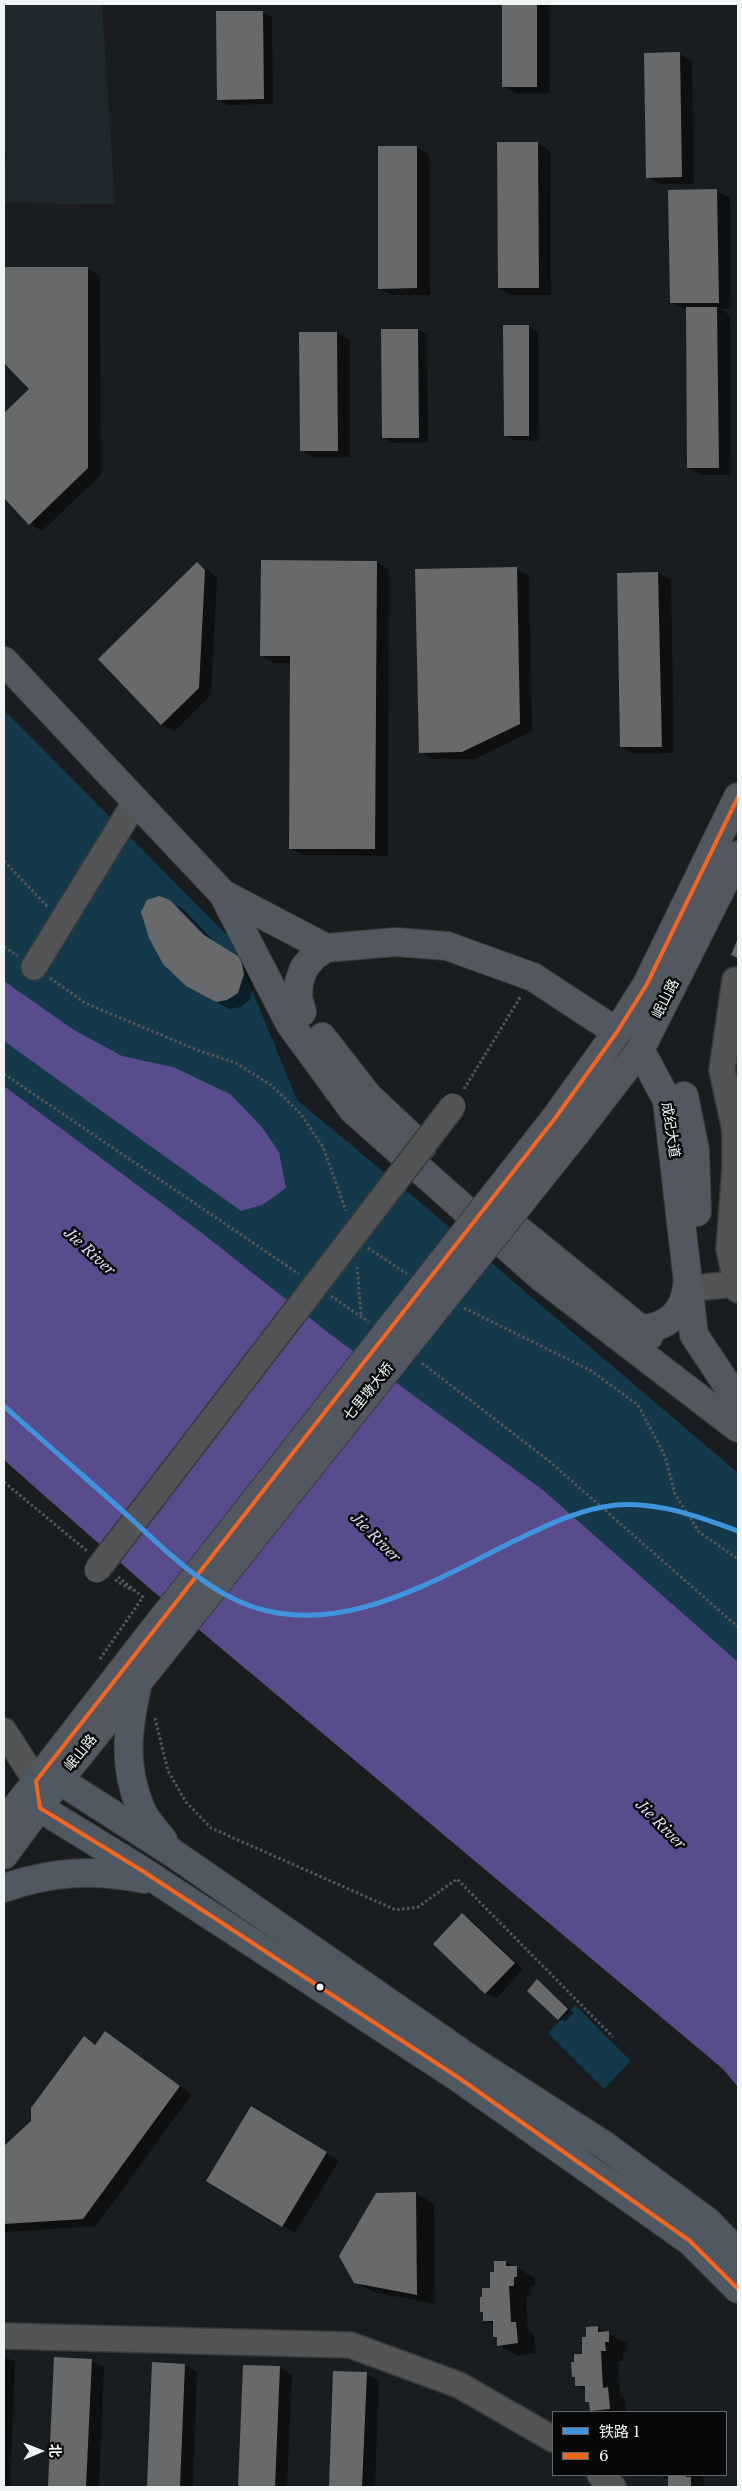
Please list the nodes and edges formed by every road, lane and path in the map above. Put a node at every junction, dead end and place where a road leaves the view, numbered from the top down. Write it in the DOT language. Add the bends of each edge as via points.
graph roads {
  1 [pos="4,661"];
  2 [pos="738,799"];
  3 [pos="136,801"];
  4 [pos="738,855"];
  5 [pos="4,861"];
  6 [pos="233,899"];
  7 [pos="62,922"];
  8 [pos="4,947"];
  9 [pos="326,948"];
  10 [pos="34,968"];
  11 [pos="533,978"];
  12 [pos="735,980"];
  13 [pos="302,1012"];
  14 [pos="617,1032"];
  15 [pos="640,1050"];
  16 [pos="454,1106"];
  17 [pos="566,1125"];
  18 [pos="348,1216"];
  19 [pos="366,1245"];
  20 [pos="412,1277"];
  21 [pos="696,1284"];
  22 [pos="737,1287"];
  23 [pos="462,1307"];
  24 [pos="640,1329"];
  25 [pos="738,1370"];
  26 [pos="738,1402"];
  27 [pos="738,1428"];
  28 [pos="4,1482"];
  29 [pos="738,1559"];
  30 [pos="101,1566"];
  31 [pos="143,1597"];
  32 [pos="153,1646"];
  33 [pos="99,1661"];
  34 [pos="138,1682"];
  35 [pos="153,1709"];
  36 [pos="4,1731"];
  37 [pos="47,1781"];
  38 [pos="40,1808"];
  39 [pos="4,1823"];
  40 [pos="173,1853"];
  41 [pos="4,1855"];
  42 [pos="156,1881"];
  43 [pos="4,1888"];
  44 [pos="614,2037"];
  45 [pos="738,2253"];
  46 [pos="738,2289"];
  47 [pos="4,2336"];
  48 [pos="552,2438"];
  49 [pos="601,2476"];
  50 [pos="613,2487"];
  1 -- 3 [label="main road"];
  2 -- 14 [label="main road, 岷山路" via="647,984"];
  3 -- 6 [label="main road"];
  3 -- 7 [label="street"];
  4 -- 15 [label="main road, 岷山路"];
  5 -- 7 [label="path"];
  6 -- 9 [label="main road"];
  6 -- 13 [label="main road"];
  6 -- 27 [label="main road" via="290,1024 353,1110 541,1276"];
  7 -- 10 [label="street"];
  8 -- 10 [label="path"];
  9 -- 11 [label="main road" via="396,942 446,946"];
  9 -- 13 [label="main road" via="304,968 298,997"];
  10 -- 18 [label="path" via="86,1002 197,1050 236,1063 271,1085 300,1113 319,1141"];
  11 -- 14 [label="main road"];
  11 -- 16 [label="path"];
  12 -- 22 [label="street" via="722,1070 735,1130 736,1168 728,1249"];
  13 -- 24 [label="main road" via="368,1096 455,1179"];
  14 -- 17 [label="main road, 岷山路"];
  15 -- 17 [label="main road, 岷山路"];
  15 -- 21 [label="main road, 成纪大道" via="667,1100"];
  16 -- 30 [label="street, bridge"];
  17 -- 32 [label="main road, 七里墩大桥, bridge"];
  19 -- 20 [label="path" via="370,1252"];
  21 -- 22 [label="street"];
  21 -- 24 [label="main road" via="674,1316 658,1326"];
  21 -- 25 [label="main road, 成纪大道" via="709,1323"];
  21 -- 26 [label="main road, 成纪大道" via="694,1336"];
  23 -- 29 [label="path" via="590,1370 638,1404 665,1456 675,1494 700,1532"];
  24 -- 26 [label="main road"];
  28 -- 30 [label="path"];
  30 -- 31 [label="path"];
  30 -- 31 [label="path"];
  31 -- 33 [label="path"];
  32 -- 34 [label="main road, 岷山路"];
  32 -- 37 [label="main road, 岷山路"];
  34 -- 37 [label="main road, 岷山路"];
  34 -- 40 [label="highway" via="128,1728 129,1773 141,1811"];
  35 -- 44 [label="path" via="168,1771 186,1802 211,1828 396,1910 418,1907 457,1879"];
  36 -- 37 [label="street"];
  37 -- 38 [label="highway"];
  37 -- 39 [label="main road, 岷山路"];
  37 -- 40 [label="highway"];
  38 -- 41 [label="main road"];
  38 -- 42 [label="highway"];
  40 -- 45 [label="highway" via="473,2060 604,2145 707,2221"];
  42 -- 43 [label="highway" via="112,1872 77,1873 35,1877"];
  42 -- 46 [label="highway" via="585,2165 690,2242"];
  47 -- 48 [label="street" via="350,2345 458,2385"];
  49 -- 50 [label="street"];
}
